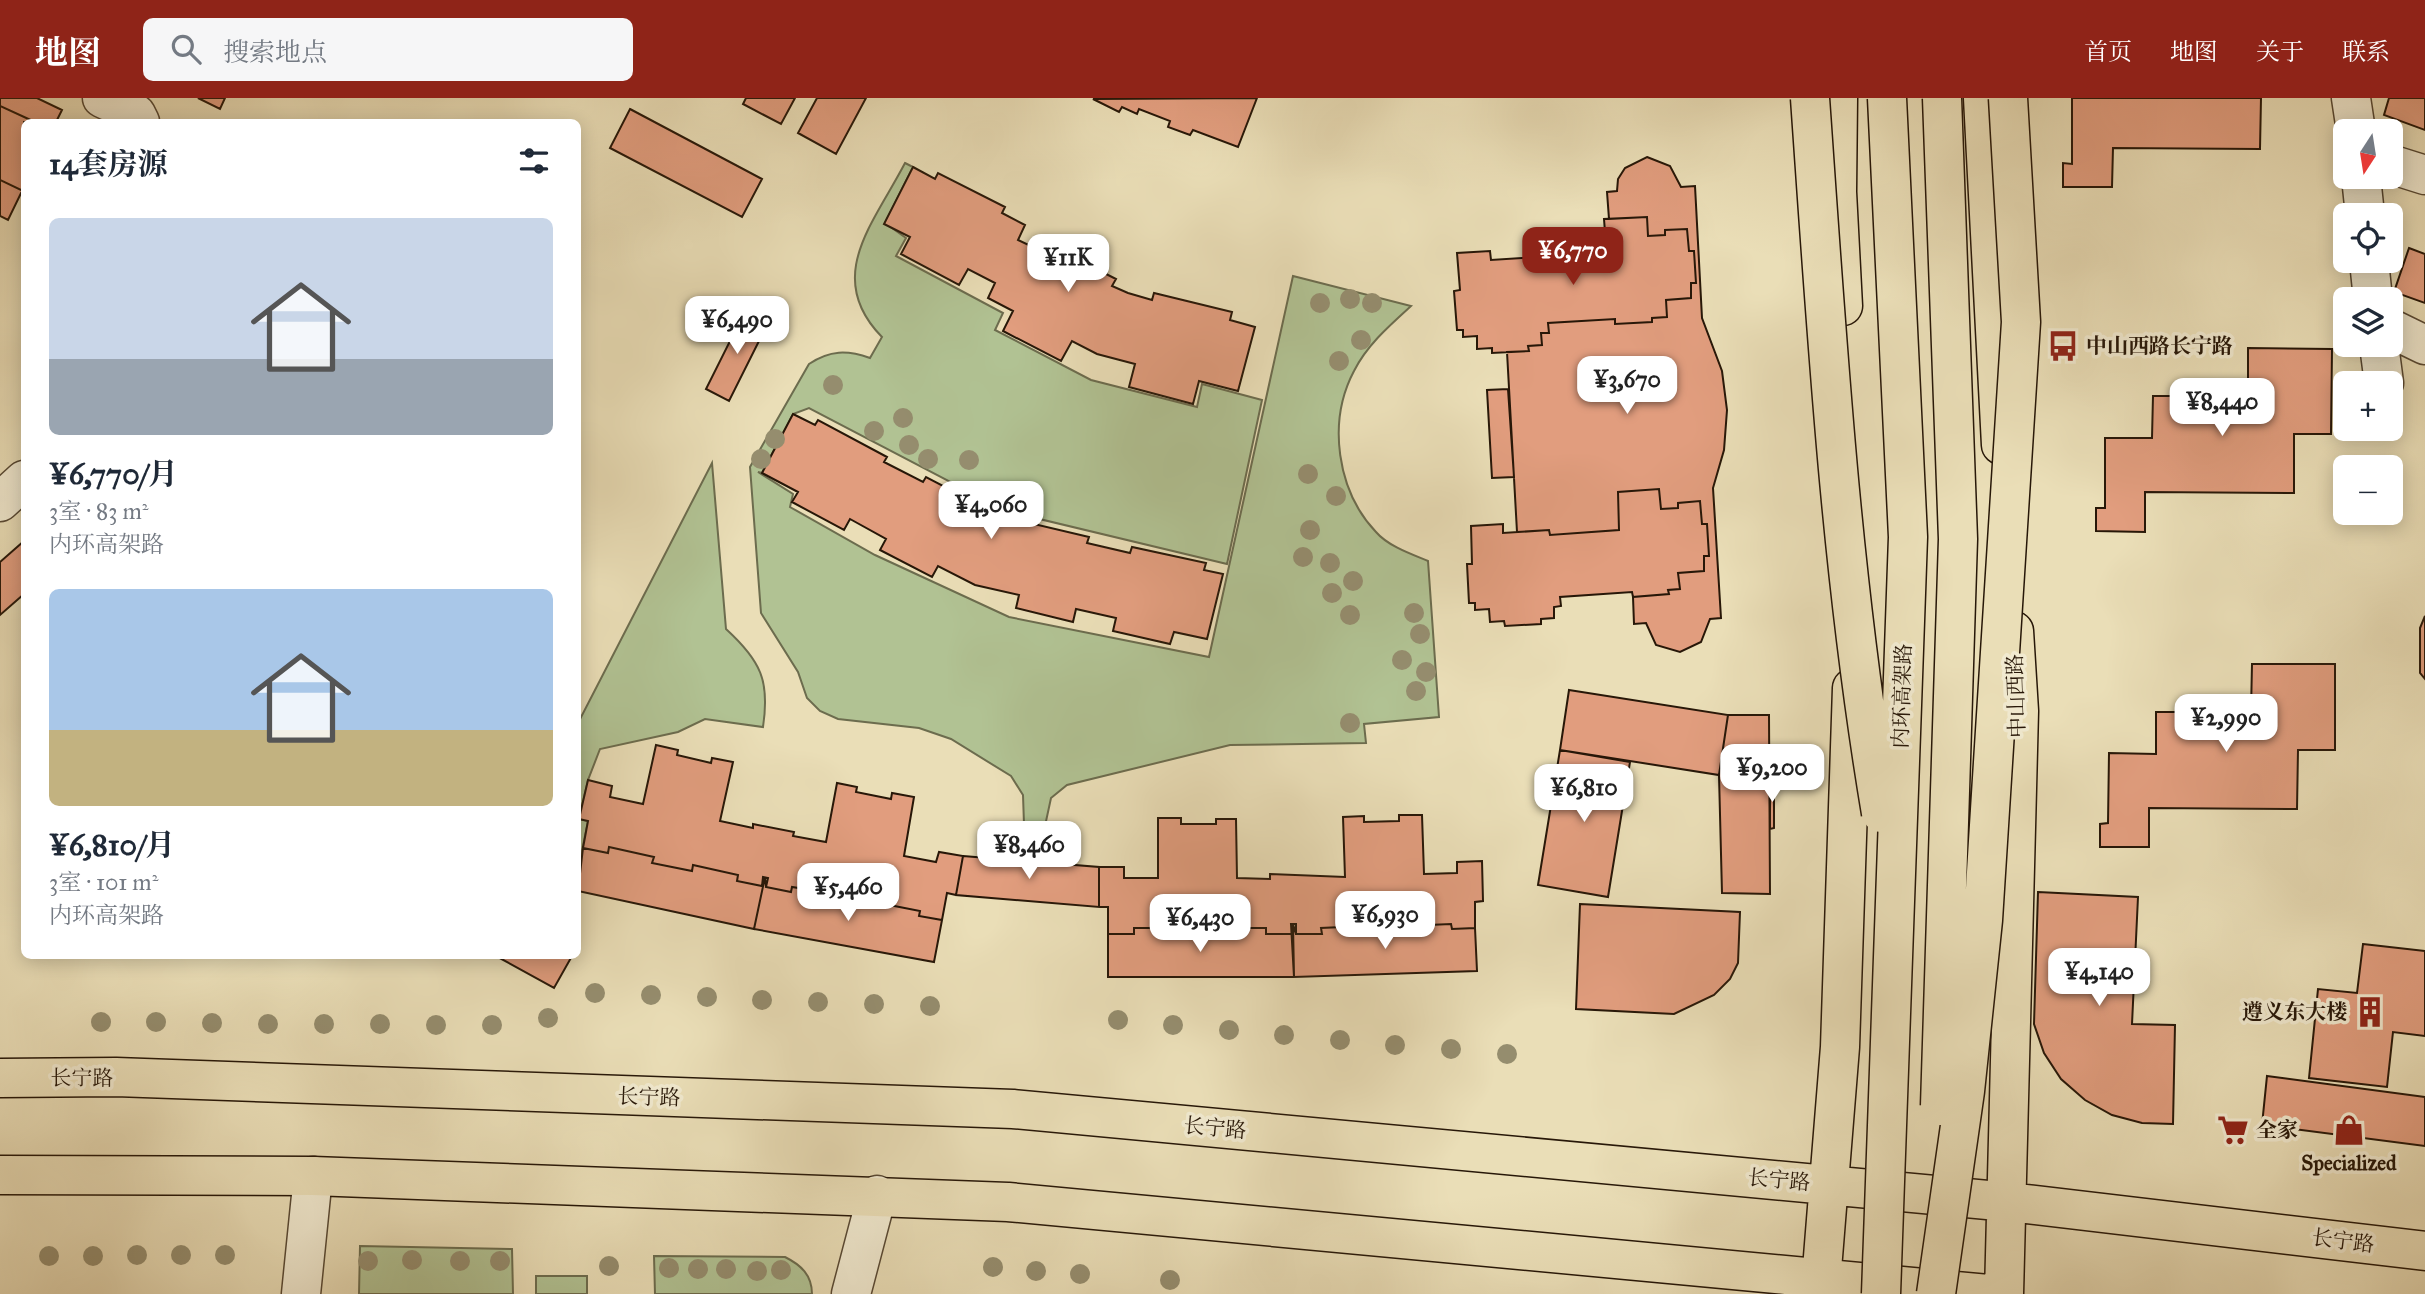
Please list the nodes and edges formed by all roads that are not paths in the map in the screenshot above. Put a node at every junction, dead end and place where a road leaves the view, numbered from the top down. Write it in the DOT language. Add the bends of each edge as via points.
graph roads {
  1 [pos="102,98"];
  2 [pos="1810,98"];
  3 [pos="1838,98"];
  4 [pos="1887,98"];
  5 [pos="1942,98"];
  6 [pos="1983,98"];
  7 [pos="2008,98"];
  8 [pos="2351,98"];
  9 [pos="138,119"];
  10 [pos="2354,119"];
  11 [pos="2403,168"];
  12 [pos="2425,176"];
  13 [pos="2403,334"];
  14 [pos="2425,345"];
  15 [pos="21,483"];
  16 [pos="0,502"];
  17 [pos="1895,895"];
  18 [pos="0,1078"];
  19 [pos="0,1175"];
  20 [pos="313,1176"];
  21 [pos="1828,1185"];
  22 [pos="877,1195"];
  23 [pos="2009,1202"];
  24 [pos="2425,1251"];
  25 [pos="1821,1286"];
  26 [pos="301,1294"];
  27 [pos="851,1294"];
  28 [pos="1881,1294"];
  29 [pos="1935,1294"];
  30 [pos="1987,1294"];
  31 [pos="2004,1294"];
  1 -- 9 [label="street"];
  2 -- 17 [label="main road, bridge" via="1840,509 1866,720"];
  3 -- 21 [label="main road" via="1856,598 1840,1046"];
  4 -- 17 [label="main road, 内环高架路, bridge" via="1908,537"];
  5 -- 29 [label="main road, bridge" via="1958,539"];
  6 -- 23 [label="main road, 中山西路" via="2019,711"];
  7 -- 29 [label="main road, bridge" via="2020,336 1983,920 1965,1091"];
  8 -- 10 [label="street"];
  11 -- 12 [label="street"];
  13 -- 14 [label="street"];
  15 -- 16 [label="street"];
  17 -- 28 [label="main road, 内环高架路, bridge"];
  18 -- 21 [label="main road, 长宁路" via="116,1077 1013,1109"];
  19 -- 20 [label="main road"];
  20 -- 22 [label="main road"];
  20 -- 26 [label="street"];
  21 -- 23 [label="main road, 长宁路"];
  21 -- 25 [label="main road"];
  22 -- 25 [label="main road" via="1008,1202"];
  22 -- 27 [label="street"];
  23 -- 24 [label="main road, 长宁路"];
  23 -- 31 [label="main road, 中山西路"];
  25 -- 30 [label="main road"];
}
